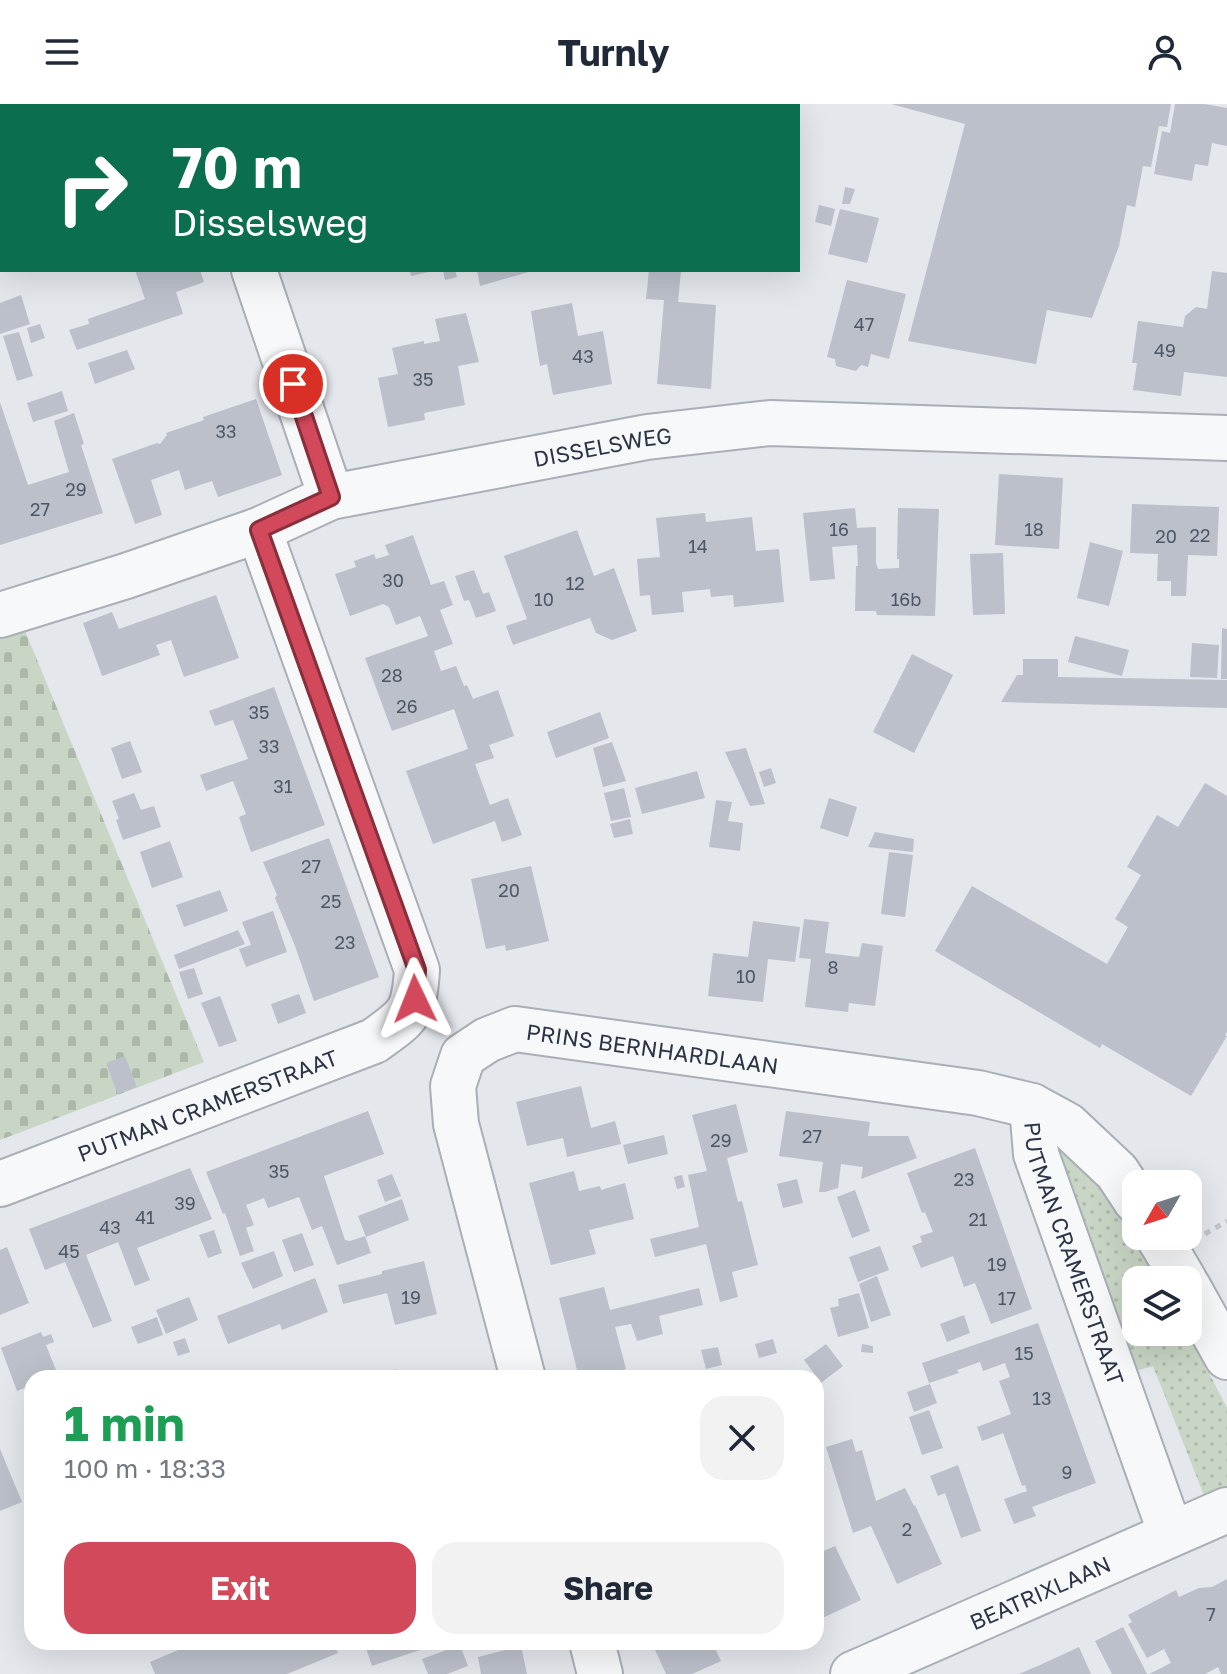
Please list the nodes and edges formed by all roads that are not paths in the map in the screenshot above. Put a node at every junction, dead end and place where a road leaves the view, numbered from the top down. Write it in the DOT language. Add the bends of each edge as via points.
graph roads {
  1 [pos="255,272"];
  2 [pos="1227,438"];
  3 [pos="331,497"];
  4 [pos="259,530"];
  5 [pos="0,615"];
  6 [pos="1032,1106"];
  7 [pos="1122,1180"];
  8 [pos="0,1184"];
  9 [pos="1202,1312"];
  10 [pos="1227,1357"];
  11 [pos="521,1370"];
  12 [pos="1227,1510"];
  13 [pos="1171,1534"];
  14 [pos="594,1650"];
  15 [pos="600,1674"];
  16 [pos="853,1674"];
  1 -- 3 [label="street"];
  2 -- 3 [label="street, DISSELSWEG" via="770,423 647,437"];
  3 -- 4 [label="street, DISSELSWEG"];
  4 -- 5 [label="street, DISSELSWEG"];
  4 -- 8 [label="street, PUTMAN CRAMERSTRAAT" via="417,970 415,999 403,1021 374,1041"];
  6 -- 7 [label="street, PUTMAN CRAMERSTRAAT" via="1067,1125"];
  6 -- 11 [label="street, PRINS BERNHARDLAAN" via="978,1093 515,1029 487,1040 463,1056 453,1086 456,1124"];
  6 -- 13 [label="street, PUTMAN CRAMERSTRAAT" via="1036,1154"];
  9 -- 10 [label="street"];
  12 -- 13 [label="street, BEATRIXLAAN"];
  13 -- 16 [label="street, BEATRIXLAAN"];
  14 -- 15 [label="street"];
}
